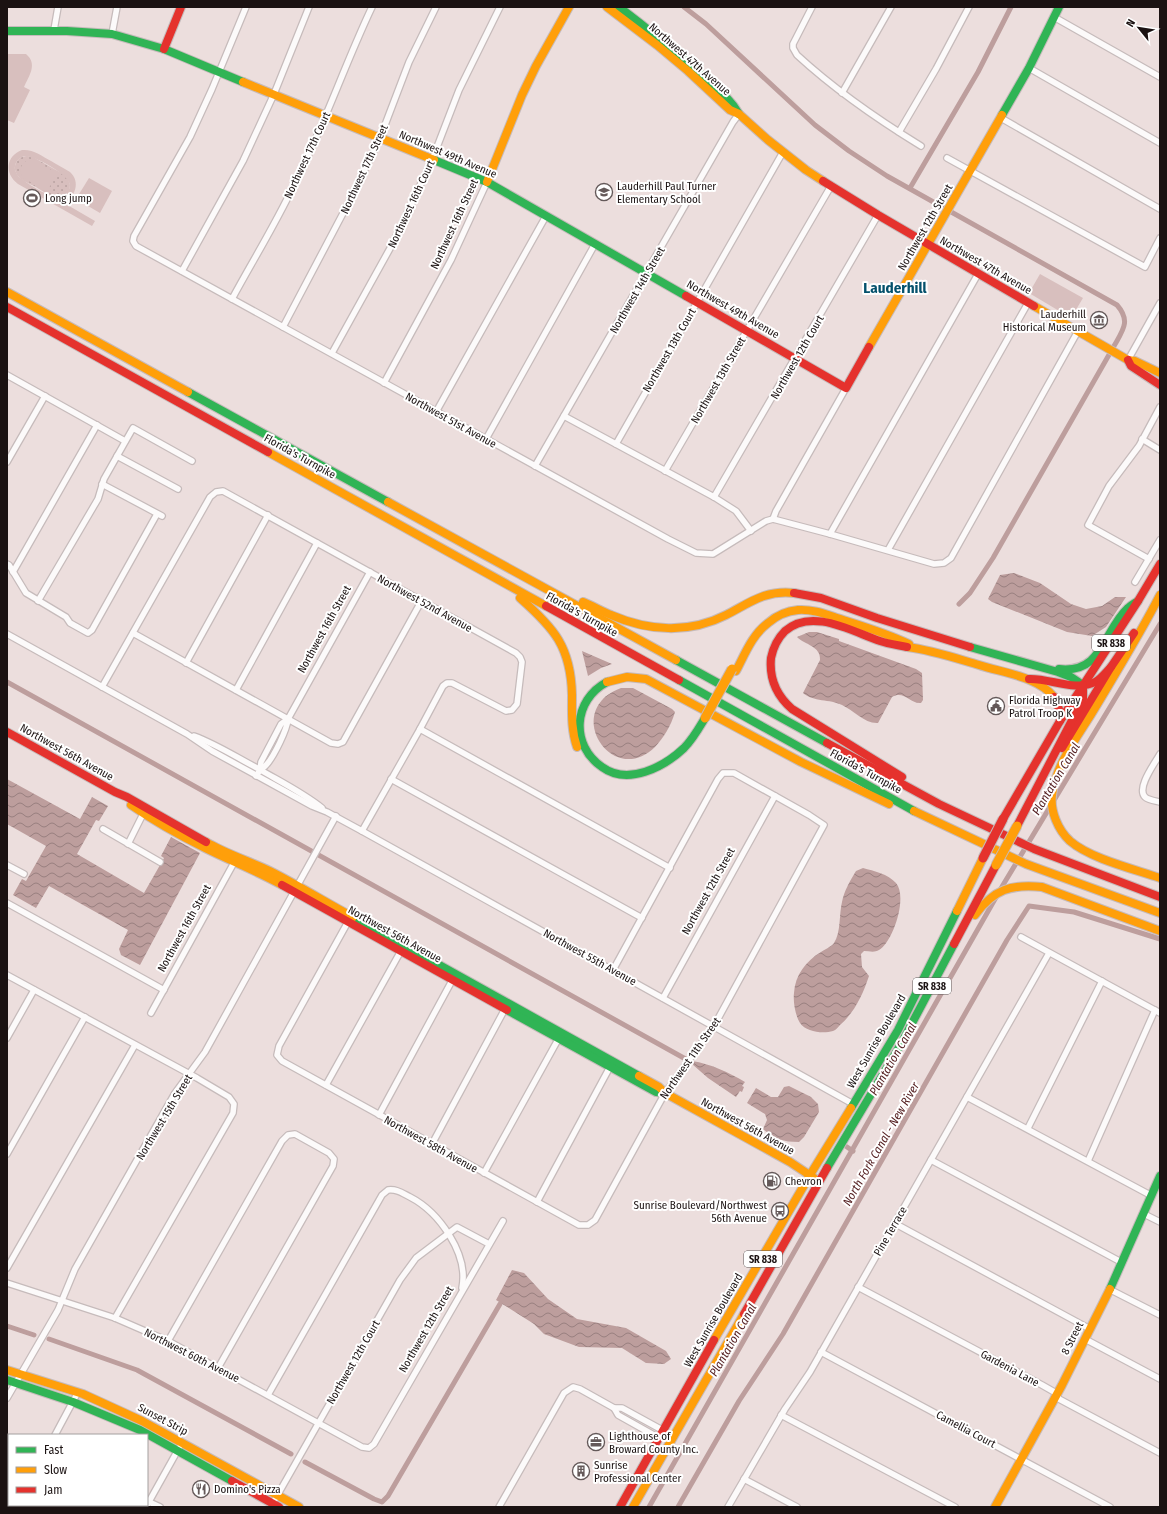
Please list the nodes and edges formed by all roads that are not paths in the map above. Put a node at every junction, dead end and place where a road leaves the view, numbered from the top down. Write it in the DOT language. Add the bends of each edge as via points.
graph roads {
  1 [pos="58,7"];
  2 [pos="117,7"];
  3 [pos="180,7"];
  4 [pos="246,7"];
  5 [pos="309,7"];
  6 [pos="372,7"];
  7 [pos="436,7"];
  8 [pos="500,7"];
  9 [pos="569,7"];
  10 [pos="607,7"];
  11 [pos="812,7"];
  12 [pos="891,7"];
  13 [pos="969,7"];
  14 [pos="1059,7"];
  15 [pos="622,12"];
  16 [pos="1054,17"];
  17 [pos="54,30"];
  18 [pos="7,31"];
  19 [pos="112,34"];
  20 [pos="164,49"];
  21 [pos="1029,68"];
  22 [pos="219,72"];
  23 [pos="1160,77"];
  24 [pos="842,93"];
  25 [pos="274,94"];
  26 [pos="739,114"];
  27 [pos="326,116"];
  28 [pos="1001,118"];
  29 [pos="898,132"];
  30 [pos="380,138"];
  31 [pos="1160,143"];
  32 [pos="921,146"];
  33 [pos="783,152"];
  34 [pos="947,158"];
  35 [pos="432,160"];
  36 [pos="971,171"];
  37 [pos="487,182"];
  38 [pos="831,186"];
  39 [pos="1160,209"];
  40 [pos="878,215"];
  41 [pos="546,216"];
  42 [pos="1160,238"];
  43 [pos="595,244"];
  44 [pos="929,245"];
  45 [pos="182,271"];
  46 [pos="646,273"];
  47 [pos="978,274"];
  48 [pos="7,292"];
  49 [pos="232,299"];
  50 [pos="696,302"];
  51 [pos="1028,303"];
  52 [pos="1160,303"];
  53 [pos="7,307"];
  54 [pos="283,327"];
  55 [pos="746,331"];
  56 [pos="1078,331"];
  57 [pos="332,353"];
  58 [pos="796,359"];
  59 [pos="1128,360"];
  60 [pos="1160,373"];
  61 [pos="7,375"];
  62 [pos="384,383"];
  63 [pos="1160,385"];
  64 [pos="846,388"];
  65 [pos="45,396"];
  66 [pos="1160,406"];
  67 [pos="436,412"];
  68 [pos="564,416"];
  69 [pos="97,425"];
  70 [pos="486,439"];
  71 [pos="1142,440"];
  72 [pos="125,441"];
  73 [pos="616,444"];
  74 [pos="1160,450"];
  75 [pos="117,456"];
  76 [pos="192,461"];
  77 [pos="7,462"];
  78 [pos="535,466"];
  79 [pos="666,471"];
  80 [pos="102,484"];
  81 [pos="178,489"];
  82 [pos="714,497"];
  83 [pos="268,515"];
  84 [pos="773,519"];
  85 [pos="750,531"];
  86 [pos="830,534"];
  87 [pos="1160,540"];
  88 [pos="317,543"];
  89 [pos="888,550"];
  90 [pos="1149,559"];
  91 [pos="7,564"];
  92 [pos="1160,564"];
  93 [pos="13,572"];
  94 [pos="370,572"];
  95 [pos="1135,582"];
  96 [pos="503,584"];
  97 [pos="538,584"];
  98 [pos="1160,594"];
  99 [pos="422,600"];
  100 [pos="38,601"];
  101 [pos="1138,601"];
  102 [pos="875,618"];
  103 [pos="133,633"];
  104 [pos="7,634"];
  105 [pos="917,648"];
  106 [pos="186,663"];
  107 [pos="1111,667"];
  108 [pos="1049,669"];
  109 [pos="734,670"];
  110 [pos="1027,679"];
  111 [pos="1084,685"];
  112 [pos="102,687"];
  113 [pos="236,690"];
  114 [pos="288,719"];
  115 [pos="708,719"];
  116 [pos="1060,721"];
  117 [pos="420,729"];
  118 [pos="7,732"];
  119 [pos="187,734"];
  120 [pos="1160,754"];
  121 [pos="260,770"];
  122 [pos="256,776"];
  123 [pos="391,779"];
  124 [pos="1038,788"];
  125 [pos="774,796"];
  126 [pos="1160,802"];
  127 [pos="145,811"];
  128 [pos="327,812"];
  129 [pos="962,815"];
  130 [pos="336,816"];
  131 [pos="923,816"];
  132 [pos="103,829"];
  133 [pos="362,831"];
  134 [pos="128,844"];
  135 [pos="236,859"];
  136 [pos="160,862"];
  137 [pos="7,865"];
  138 [pos="670,868"];
  139 [pos="24,874"];
  140 [pos="1160,878"];
  141 [pos="296,889"];
  142 [pos="1160,897"];
  143 [pos="7,903"];
  144 [pos="1160,913"];
  145 [pos="642,918"];
  146 [pos="350,919"];
  147 [pos="1160,931"];
  148 [pos="1021,937"];
  149 [pos="403,948"];
  150 [pos="1049,953"];
  151 [pos="613,970"];
  152 [pos="7,974"];
  153 [pos="454,977"];
  154 [pos="1102,981"];
  155 [pos="34,990"];
  156 [pos="164,990"];
  157 [pos="663,998"];
  158 [pos="507,1006"];
  159 [pos="1158,1011"];
  160 [pos="152,1012"];
  161 [pos="85,1017"];
  162 [pos="714,1026"];
  163 [pos="560,1035"];
  164 [pos="7,1038"];
  165 [pos="135,1045"];
  166 [pos="612,1064"];
  167 [pos="189,1074"];
  168 [pos="326,1086"];
  169 [pos="665,1093"];
  170 [pos="967,1097"];
  171 [pos="853,1104"];
  172 [pos="864,1106"];
  173 [pos="380,1115"];
  174 [pos="1028,1128"];
  175 [pos="432,1144"];
  176 [pos="7,1154"];
  177 [pos="931,1160"];
  178 [pos="1088,1161"];
  179 [pos="484,1173"];
  180 [pos="810,1175"];
  181 [pos="1160,1176"];
  182 [pos="818,1181"];
  183 [pos="1152,1196"];
  184 [pos="537,1202"];
  185 [pos="1144,1214"];
  186 [pos="503,1221"];
  187 [pos="1160,1222"];
  188 [pos="894,1223"];
  189 [pos="588,1225"];
  190 [pos="449,1234"];
  191 [pos="489,1244"];
  192 [pos="1121,1262"];
  193 [pos="7,1268"];
  194 [pos="7,1283"];
  195 [pos="858,1287"];
  196 [pos="1108,1289"];
  197 [pos="462,1290"];
  198 [pos="63,1300"];
  199 [pos="739,1301"];
  200 [pos="1160,1315"];
  201 [pos="115,1318"];
  202 [pos="1090,1329"];
  203 [pos="730,1339"];
  204 [pos="1085,1339"];
  205 [pos="168,1341"];
  206 [pos="821,1352"];
  207 [pos="218,1368"];
  208 [pos="7,1370"];
  209 [pos="20,1374"];
  210 [pos="1160,1379"];
  211 [pos="691,1381"];
  212 [pos="11,1382"];
  213 [pos="78,1392"];
  214 [pos="1056,1393"];
  215 [pos="268,1395"];
  216 [pos="7,1398"];
  217 [pos="73,1402"];
  218 [pos="614,1408"];
  219 [pos="781,1415"];
  220 [pos="319,1423"];
  221 [pos="56,1434"];
  222 [pos="662,1434"];
  223 [pos="675,1434"];
  224 [pos="180,1447"];
  225 [pos="368,1448"];
  226 [pos="1160,1453"];
  227 [pos="1022,1459"];
  228 [pos="744,1479"];
  229 [pos="278,1495"];
  230 [pos="148,1503"];
  231 [pos="276,1505"];
  232 [pos="160,1507"];
  233 [pos="299,1507"];
  234 [pos="499,1507"];
  235 [pos="620,1507"];
  236 [pos="627,1507"];
  237 [pos="633,1507"];
  238 [pos="728,1507"];
  239 [pos="797,1507"];
  240 [pos="955,1507"];
  241 [pos="995,1507"];
  242 [pos="1110,1507"];
  1 -- 17 [label="street"];
  2 -- 19 [label="street"];
  3 -- 20 [label="main road"];
  4 -- 22 [label="street"];
  5 -- 25 [label="street"];
  6 -- 27 [label="street, Northwest 17th Court"];
  7 -- 30 [label="street, Northwest 17th Street" via="409,62"];
  8 -- 35 [label="street, Northwest 16th Court" via="459,90"];
  9 -- 37 [label="main road, Northwest 16th Street" via="524,90"];
  10 -- 15 [label="main road, Northwest 47th Avenue"];
  11 -- 24 [label="street" via="793,48 797,55"];
  12 -- 24 [label="street"];
  13 -- 29 [label="street"];
  14 -- 16 [label="main road, Northwest 12th Street"];
  15 -- 26 [label="main road, Northwest 47th Avenue" via="661,40 712,88 734,104"];
  16 -- 21 [label="main road, Northwest 12th Street"];
  16 -- 23 [label="street"];
  17 -- 18 [label="main road, Northwest 49th Avenue"];
  17 -- 19 [label="main road, Northwest 49th Avenue"];
  19 -- 20 [label="main road, Northwest 49th Avenue"];
  20 -- 22 [label="main road, Northwest 49th Avenue"];
  21 -- 28 [label="main road, Northwest 12th Street"];
  21 -- 31 [label="street"];
  22 -- 25 [label="main road, Northwest 49th Avenue"];
  22 -- 45 [label="street, Northwest 51st Avenue" via="190,137 133,241 136,246"];
  24 -- 29 [label="street"];
  25 -- 27 [label="main road, Northwest 49th Avenue"];
  25 -- 45 [label="street" via="243,161"];
  26 -- 33 [label="main road, Northwest 47th Avenue"];
  26 -- 46 [label="street, Northwest 14th Street"];
  27 -- 30 [label="main road, Northwest 49th Avenue"];
  27 -- 49 [label="street, Northwest 17th Court" via="293,188"];
  28 -- 36 [label="main road, Northwest 12th Street"];
  28 -- 39 [label="street"];
  29 -- 32 [label="street"];
  30 -- 35 [label="main road, Northwest 49th Avenue"];
  30 -- 54 [label="street, Northwest 17th Street"];
  33 -- 38 [label="main road, Northwest 47th Avenue"];
  33 -- 50 [label="street, Northwest 13th Court"];
  34 -- 36 [label="street"];
  35 -- 37 [label="main road, Northwest 49th Avenue"];
  35 -- 57 [label="street, Northwest 16th Court" via="393,243"];
  36 -- 42 [label="street" via="1145,267"];
  36 -- 44 [label="main road, Northwest 12th Street"];
  37 -- 41 [label="main road, Northwest 49th Avenue"];
  37 -- 62 [label="street, Northwest 16th Street" via="451,260"];
  38 -- 40 [label="main road, Northwest 47th Avenue"];
  38 -- 55 [label="street, Northwest 13th Street"];
  40 -- 44 [label="main road, Northwest 47th Avenue"];
  40 -- 58 [label="street, Northwest 12th Court"];
  41 -- 43 [label="main road, Northwest 49th Avenue"];
  41 -- 67 [label="street"];
  43 -- 46 [label="main road, Northwest 49th Avenue"];
  43 -- 70 [label="street"];
  44 -- 47 [label="main road, Northwest 47th Avenue"];
  44 -- 64 [label="main road, Northwest 12th Street"];
  45 -- 49 [label="street, Northwest 51st Avenue"];
  46 -- 50 [label="main road, Northwest 49th Avenue"];
  46 -- 68 [label="street, Northwest 14th Street"];
  47 -- 51 [label="main road, Northwest 47th Avenue"];
  47 -- 86 [label="street"];
  48 -- 97 [label="main road, Florida's Turnpike"];
  49 -- 54 [label="street, Northwest 51st Avenue"];
  50 -- 55 [label="main road, Northwest 49th Avenue"];
  50 -- 73 [label="street, Northwest 13th Court"];
  51 -- 56 [label="main road, Northwest 47th Avenue"];
  51 -- 89 [label="street"];
  52 -- 59 [label="street"];
  53 -- 96 [label="main road, Florida's Turnpike"];
  54 -- 57 [label="street, Northwest 51st Avenue"];
  55 -- 58 [label="main road, Northwest 49th Avenue"];
  55 -- 79 [label="street, Northwest 13th Street"];
  56 -- 59 [label="main road, Northwest 47th Avenue"];
  56 -- 89 [label="street" via="951,558 944,564 934,564"];
  57 -- 62 [label="street, Northwest 51st Avenue"];
  58 -- 64 [label="main road, Northwest 49th Avenue"];
  58 -- 82 [label="street, Northwest 12th Court"];
  59 -- 60 [label="main road, Northwest 47th Avenue"];
  59 -- 63 [label="main road, Northwest 47th Avenue" via="1131,366"];
  61 -- 65 [label="street"];
  62 -- 67 [label="street, Northwest 51st Avenue"];
  64 -- 84 [label="street, Northwest 12th Street"];
  65 -- 69 [label="street"];
  65 -- 77 [label="street"];
  66 -- 71 [label="street"];
  67 -- 70 [label="street, Northwest 51st Avenue"];
  68 -- 73 [label="street"];
  68 -- 78 [label="street, Northwest 14th Street"];
  69 -- 72 [label="street"];
  69 -- 93 [label="street"];
  70 -- 78 [label="street, Northwest 51st Avenue"];
  71 -- 74 [label="street"];
  71 -- 90 [label="street" via="1109,486 1088,525"];
  72 -- 75 [label="street"];
  72 -- 76 [label="street" via="133,428"];
  73 -- 79 [label="street"];
  75 -- 80 [label="street"];
  75 -- 81 [label="street"];
  78 -- 85 [label="street, Northwest 51st Avenue" via="696,553 713,554"];
  79 -- 82 [label="street"];
  80 -- 100 [label="street" via="98,499"];
  80 -- 100 [label="street" via="160,515 88,633"];
  82 -- 85 [label="street" via="736,511"];
  83 -- 88 [label="street, Northwest 52nd Avenue"];
  83 -- 103 [label="street, Northwest 52nd Avenue" via="223,492 216,492 210,497"];
  83 -- 106 [label="street"];
  84 -- 85 [label="street, Northwest 51st Avenue"];
  84 -- 86 [label="street"];
  86 -- 89 [label="street"];
  87 -- 90 [label="street"];
  88 -- 94 [label="street, Northwest 52nd Avenue"];
  88 -- 113 [label="street"];
  90 -- 95 [label="street"];
  91 -- 93 [label="street"];
  92 -- 101 [label="main road, West Sunrise Boulevard / SR 838"];
  93 -- 100 [label="street" via="26,593"];
  94 -- 99 [label="street, Northwest 52nd Avenue"];
  94 -- 114 [label="street, Northwest 16th Street"];
  96 -- 115 [label="main road" via="542,617 554,630 561,643 572,673 571,724 574,737 584,757 597,770 622,780 654,775 672,765 687,752 696,742"];
  96 -- 131 [label="main road, Florida's Turnpike"];
  97 -- 102 [label="main road" via="614,617 652,628 702,626 752,599 774,592 797,592"];
  97 -- 129 [label="main road, Florida's Turnpike"];
  98 -- 107 [label="main road, West Sunrise Boulevard / SR 838"];
  98 -- 140 [label="main road" via="1139,636 1068,752 1052,793 1055,818 1071,841 1095,855"];
  99 -- 114 [label="street" via="343,742 331,743"];
  99 -- 117 [label="street, Northwest 52nd Avenue" via="516,653 522,662 517,704 512,710 506,711 452,682 447,682 442,686"];
  101 -- 108 [label="main road" via="1126,610 1088,664 1071,670"];
  101 -- 111 [label="main road, West Sunrise Boulevard / SR 838"];
  102 -- 108 [label="main road"];
  102 -- 109 [label="main road" via="814,605 800,604 780,608 755,627"];
  103 -- 106 [label="street"];
  103 -- 112 [label="street"];
  104 -- 112 [label="street, Northwest 55th Avenue"];
  105 -- 109 [label="main road" via="893,636 820,613 790,611 773,618 761,629"];
  105 -- 110 [label="main road"];
  105 -- 129 [label="main road" via="889,644 817,620 809,621 787,629 776,641 769,667 775,689 792,709 900,776 951,802"];
  106 -- 113 [label="street"];
  107 -- 111 [label="main road" via="1094,682"];
  107 -- 124 [label="main road, West Sunrise Boulevard / SR 838"];
  108 -- 111 [label="main road" via="1072,677"];
  109 -- 115 [label="main road, bridge"];
  110 -- 111 [label="main road" via="1037,678 1071,686"];
  110 -- 116 [label="main road" via="1055,698"];
  111 -- 116 [label="main road, West Sunrise Boulevard / SR 838"];
  111 -- 124 [label="main road" via="1083,699"];
  112 -- 119 [label="street, Northwest 55th Avenue"];
  113 -- 114 [label="street"];
  114 -- 121 [label="street, Northwest 16th Street" via="287,727 267,765"];
  115 -- 131 [label="main road" via="674,757 653,769 634,775 615,773 600,766 584,747 580,732 580,714 594,690 611,680 637,676 882,802"];
  116 -- 171 [label="main road, West Sunrise Boulevard / SR 838, bridge" via="1003,819 909,1008"];
  117 -- 123 [label="street"];
  117 -- 138 [label="street"];
  118 -- 127 [label="main road, Northwest 56th Avenue"];
  119 -- 121 [label="street, Northwest 55th Avenue" via="215,745"];
  119 -- 122 [label="street, Northwest 55th Avenue"];
  120 -- 126 [label="street" via="1143,785 1142,792 1145,797"];
  121 -- 122 [label="street, Northwest 16th Street"];
  121 -- 128 [label="street, Northwest 55th Avenue" via="306,796"];
  122 -- 128 [label="street, Northwest 55th Avenue"];
  123 -- 133 [label="street"];
  123 -- 145 [label="street"];
  124 -- 172 [label="main road, West Sunrise Boulevard / SR 838, bridge" via="922,1006"];
  125 -- 138 [label="street" via="734,773 723,773"];
  125 -- 157 [label="street, Northwest 12th Street"];
  125 -- 162 [label="street, Northwest 11th Street" via="824,826"];
  127 -- 134 [label="street"];
  127 -- 135 [label="main road, Northwest 56th Avenue"];
  128 -- 130 [label="street, Northwest 55th Avenue"];
  129 -- 142 [label="main road, Florida's Turnpike" via="1016,842"];
  130 -- 133 [label="street, Northwest 55th Avenue"];
  130 -- 141 [label="street, Northwest 15th Street"];
  131 -- 144 [label="main road, Florida's Turnpike" via="1026,864"];
  132 -- 134 [label="street"];
  133 -- 151 [label="street, Northwest 55th Avenue"];
  134 -- 136 [label="street"];
  135 -- 141 [label="main road, Northwest 56th Avenue" via="265,868"];
  135 -- 156 [label="street, Northwest 16th Street"];
  137 -- 139 [label="street"];
  138 -- 145 [label="street"];
  141 -- 146 [label="main road, Northwest 56th Avenue"];
  141 -- 167 [label="street, Northwest 15th Street" via="205,1052"];
  143 -- 156 [label="street"];
  145 -- 151 [label="street"];
  146 -- 149 [label="main road, Northwest 56th Avenue"];
  146 -- 168 [label="street, Northwest 58th Avenue" via="279,1046 278,1055 282,1061"];
  147 -- 172 [label="main road" via="1042,887 1025,885 998,891 980,907 907,1045 880,1090"];
  148 -- 150 [label="street"];
  149 -- 153 [label="main road, Northwest 56th Avenue"];
  149 -- 168 [label="street"];
  150 -- 154 [label="street"];
  150 -- 170 [label="street, Pine Terrace"];
  151 -- 157 [label="street, Northwest 55th Avenue"];
  152 -- 155 [label="street"];
  153 -- 158 [label="main road, Northwest 56th Avenue"];
  153 -- 173 [label="street"];
  154 -- 159 [label="street"];
  154 -- 174 [label="street"];
  155 -- 161 [label="street"];
  155 -- 164 [label="street"];
  156 -- 160 [label="street, Northwest 16th Street"];
  157 -- 162 [label="street, Northwest 55th Avenue"];
  158 -- 163 [label="main road, Northwest 56th Avenue"];
  158 -- 175 [label="street"];
  159 -- 178 [label="street"];
  161 -- 165 [label="street"];
  161 -- 176 [label="street"];
  162 -- 169 [label="street, Northwest 11th Street"];
  162 -- 171 [label="street, Northwest 55th Avenue"];
  163 -- 166 [label="main road, Northwest 56th Avenue"];
  163 -- 179 [label="street"];
  165 -- 167 [label="street"];
  165 -- 193 [label="street"];
  166 -- 169 [label="main road, Northwest 56th Avenue" via="659,1086"];
  166 -- 184 [label="street"];
  167 -- 198 [label="street, Northwest 15th Street" via="175,1093 75,1269"];
  167 -- 201 [label="street" via="229,1097 234,1104 233,1112"];
  168 -- 173 [label="street, Northwest 58th Avenue"];
  169 -- 180 [label="main road, Northwest 56th Avenue"];
  169 -- 189 [label="street, Northwest 11th Street" via="595,1220"];
  170 -- 174 [label="street"];
  170 -- 177 [label="street, Pine Terrace"];
  171 -- 180 [label="main road, West Sunrise Boulevard / SR 838"];
  172 -- 182 [label="main road, West Sunrise Boulevard / SR 838"];
  173 -- 175 [label="street, Northwest 58th Avenue"];
  174 -- 178 [label="street"];
  175 -- 179 [label="street, Northwest 58th Avenue"];
  177 -- 188 [label="street, Pine Terrace"];
  177 -- 192 [label="street"];
  178 -- 183 [label="street"];
  179 -- 184 [label="street, Northwest 58th Avenue"];
  180 -- 182 [label="main road, Northwest 56th Avenue"];
  180 -- 199 [label="main road, West Sunrise Boulevard / SR 838"];
  181 -- 183 [label="main road, 8 Street"];
  182 -- 203 [label="main road, West Sunrise Boulevard / SR 838"];
  183 -- 185 [label="main road, 8 Street"];
  184 -- 189 [label="street, Northwest 58th Avenue" via="579,1225"];
  185 -- 187 [label="street"];
  185 -- 192 [label="main road, 8 Street"];
  186 -- 191 [label="street, Northwest 12th Street"];
  188 -- 195 [label="street, Pine Terrace"];
  188 -- 202 [label="street"];
  190 -- 191 [label="street" via="457,1227"];
  190 -- 197 [label="street" via="460,1259"];
  190 -- 215 [label="street" via="435,1216 418,1201 396,1189 388,1190 378,1202"];
  190 -- 220 [label="street, Northwest 12th Court" via="428,1247 407,1268"];
  191 -- 197 [label="street, Northwest 12th Street"];
  192 -- 196 [label="main road, 8 Street"];
  194 -- 198 [label="street, Northwest 60th Avenue"];
  195 -- 206 [label="street, Pine Terrace"];
  195 -- 214 [label="street, Gardenia Lane"];
  196 -- 200 [label="street"];
  196 -- 202 [label="main road, 8 Street"];
  197 -- 225 [label="street, Northwest 12th Street" via="374,1444"];
  198 -- 201 [label="street, Northwest 60th Avenue"];
  198 -- 209 [label="street, Northwest 15th Street"];
  199 -- 203 [label="main road"];
  199 -- 211 [label="main road, West Sunrise Boulevard / SR 838"];
  201 -- 205 [label="street, Northwest 60th Avenue"];
  202 -- 204 [label="main road, 8 Street"];
  203 -- 223 [label="main road, West Sunrise Boulevard / SR 838"];
  204 -- 210 [label="street"];
  204 -- 214 [label="main road, 8 Street"];
  205 -- 207 [label="street, Northwest 60th Avenue"];
  205 -- 207 [label="street" via="282,1141 288,1135 295,1134 329,1153 334,1159 333,1166"];
  206 -- 219 [label="street, Pine Terrace"];
  206 -- 227 [label="street, Camellia Court"];
  207 -- 215 [label="street, Northwest 60th Avenue"];
  208 -- 209 [label="main road, Sunset Strip"];
  209 -- 212 [label="street, Northwest 15th Street"];
  209 -- 213 [label="main road, Sunset Strip"];
  211 -- 222 [label="main road, West Sunrise Boulevard / SR 838"];
  211 -- 223 [label="main road" via="690,1392 671,1426"];
  212 -- 216 [label="street, Northwest 15th Street"];
  212 -- 217 [label="main road, Sunset Strip"];
  213 -- 217 [label="street"];
  213 -- 224 [label="main road, Sunset Strip" via="142,1421"];
  214 -- 226 [label="street, Gardenia Lane" via="1060,1399"];
  214 -- 227 [label="main road, 8 Street"];
  215 -- 220 [label="street, Northwest 60th Avenue"];
  217 -- 221 [label="street"];
  217 -- 224 [label="main road, Sunset Strip"];
  218 -- 222 [label="street" via="622,1408"];
  218 -- 222 [label="street" via="618,1415"];
  218 -- 234 [label="street" via="580,1389 573,1387 564,1393"];
  219 -- 228 [label="street, Pine Terrace"];
  219 -- 240 [label="street"];
  220 -- 225 [label="street, Northwest 60th Avenue"];
  220 -- 229 [label="street, Northwest 12th Court"];
  222 -- 235 [label="main road, West Sunrise Boulevard / SR 838"];
  222 -- 236 [label="main road" via="665,1440"];
  223 -- 237 [label="main road, West Sunrise Boulevard / SR 838"];
  224 -- 229 [label="main road, Sunset Strip"];
  224 -- 230 [label="street"];
  224 -- 231 [label="main road, Sunset Strip"];
  227 -- 241 [label="main road, 8 Street"];
  227 -- 242 [label="street, Camellia Court"];
  228 -- 238 [label="street, Pine Terrace"];
  228 -- 239 [label="street"];
  229 -- 231 [label="street, Northwest 12th Court"];
  229 -- 233 [label="main road, Sunset Strip"];
  230 -- 232 [label="street"];
}
